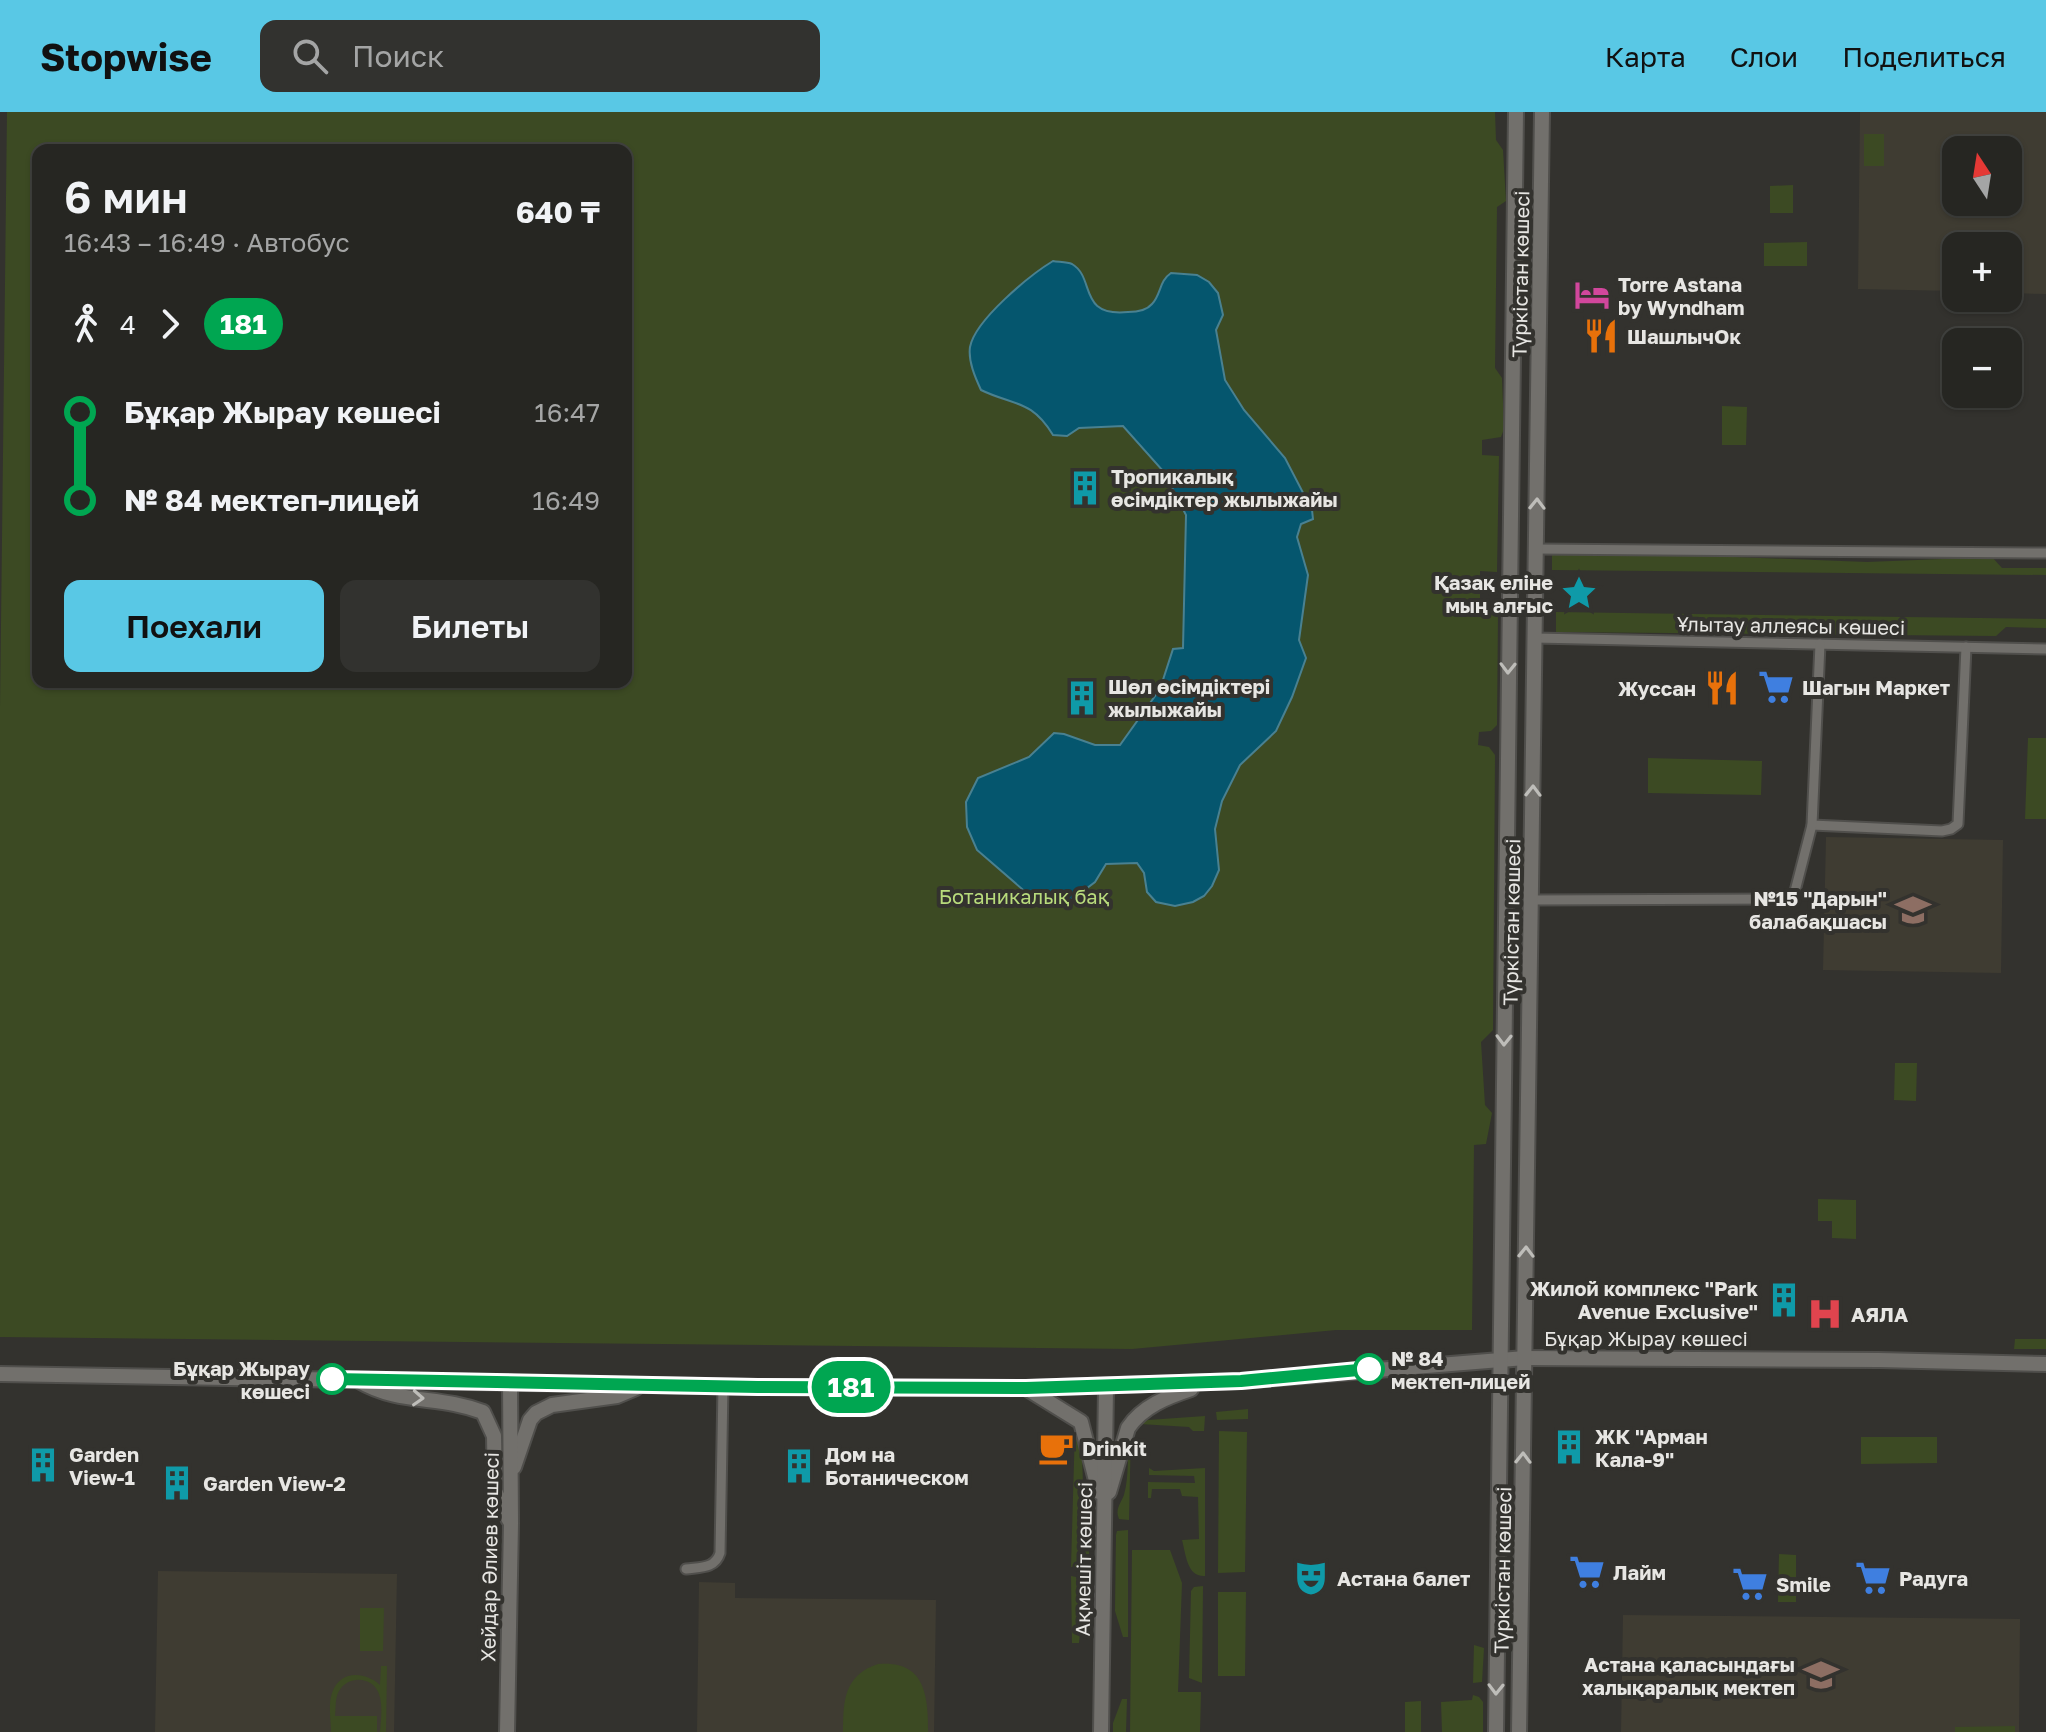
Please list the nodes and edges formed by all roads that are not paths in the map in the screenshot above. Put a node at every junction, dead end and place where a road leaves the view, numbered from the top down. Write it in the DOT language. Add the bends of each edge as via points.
graph roads {
  1 [pos="1516,112"];
  2 [pos="1542,112"];
  3 [pos="1542,156"];
  4 [pos="1515,160"];
  5 [pos="1541,235"];
  6 [pos="1514,236"];
  7 [pos="1510,550"];
  8 [pos="2046,553"];
  9 [pos="1536,555"];
  10 [pos="1509,627"];
  11 [pos="1535,638"];
  12 [pos="1820,644"];
  13 [pos="1966,647"];
  14 [pos="2046,649"];
  15 [pos="1812,825"];
  16 [pos="1532,900"];
  17 [pos="1525,1358"];
  18 [pos="1500,1360"];
  19 [pos="2046,1364"];
  20 [pos="0,1374"];
  21 [pos="356,1379"];
  22 [pos="510,1382"];
  23 [pos="1210,1383"];
  24 [pos="644,1385"];
  25 [pos="723,1386"];
  26 [pos="1106,1387"];
  27 [pos="1026,1388"];
  28 [pos="511,1475"];
  29 [pos="1104,1508"];
  30 [pos="511,1523"];
  31 [pos="686,1569"];
  32 [pos="507,1732"];
  33 [pos="1101,1732"];
  34 [pos="1496,1732"];
  35 [pos="1519,1732"];
  1 -- 4 [label="street, Түркістан көшесі"];
  2 -- 3 [label="street, Түркістан көшесі"];
  3 -- 4 [label="street" via="1530,173 1517,169"];
  3 -- 5 [label="street, Түркістан көшесі"];
  4 -- 6 [label="street, Түркістан көшесі"];
  5 -- 6 [label="street" via="1529,222"];
  9 -- 5 [label="street, Түркістан көшесі, one-way"];
  6 -- 7 [label="street, Түркістан көшесі"];
  7 -- 9 [label="street" via="1518,569 1533,567"];
  7 -- 10 [label="street, Түркістан көшесі"];
  8 -- 9 [label="street"];
  9 -- 11 [label="street, Түркістан көшесі"];
  10 -- 11 [label="street" via="1525,616"];
  10 -- 18 [label="street, Түркістан көшесі, one-way"];
  11 -- 12 [label="street, Ұлытау аллеясы көшесі"];
  16 -- 11 [label="street, Түркістан көшесі, one-way"];
  12 -- 13 [label="street, Ұлытау аллеясы көшесі"];
  12 -- 15 [label="street"];
  13 -- 14 [label="street, Ұлытау аллеясы көшесі"];
  13 -- 15 [label="street" via="1958,824 1942,831"];
  15 -- 16 [label="street" via="1798,887 1787,899"];
  17 -- 16 [label="street, Түркістан көшесі, one-way"];
  17 -- 18 [label="street, Бұқар Жырау көшесі"];
  17 -- 19 [label="street, Бұқар Жырау көшесі"];
  35 -- 17 [label="street, Түркістан көшесі, one-way"];
  18 -- 23 [label="street, Бұқар Жырау көшесі"];
  18 -- 34 [label="street, Түркістан көшесі, one-way"];
  20 -- 21 [label="street, Бұқар Жырау көшесі"];
  21 -- 22 [label="street, Бұқар Жырау көшесі"];
  21 -- 30 [label="street, one-way" via="388,1395 483,1412 494,1436 495,1491"];
  22 -- 24 [label="street, Бұқар Жырау көшесі"];
  22 -- 28 [label="street, Хейдар Әлиев көшесі"];
  23 -- 26 [label="street, Бұқар Жырау көшесі"];
  23 -- 29 [label="street" via="1166,1397 1133,1421"];
  24 -- 25 [label="street, Бұқар Жырау көшесі"];
  24 -- 28 [label="street" via="536,1413"];
  25 -- 27 [label="street, Бұқар Жырау көшесі"];
  25 -- 31 [label="street" via="720,1553 710,1566"];
  26 -- 27 [label="street, Бұқар Жырау көшесі"];
  26 -- 29 [label="street, Ақмешіт көшесі"];
  27 -- 29 [label="street" via="1081,1422"];
  28 -- 30 [label="street, Хейдар Әлиев көшесі"];
  29 -- 33 [label="street, Ақмешіт көшесі"];
  30 -- 32 [label="street, Хейдар Әлиев көшесі"];
}
